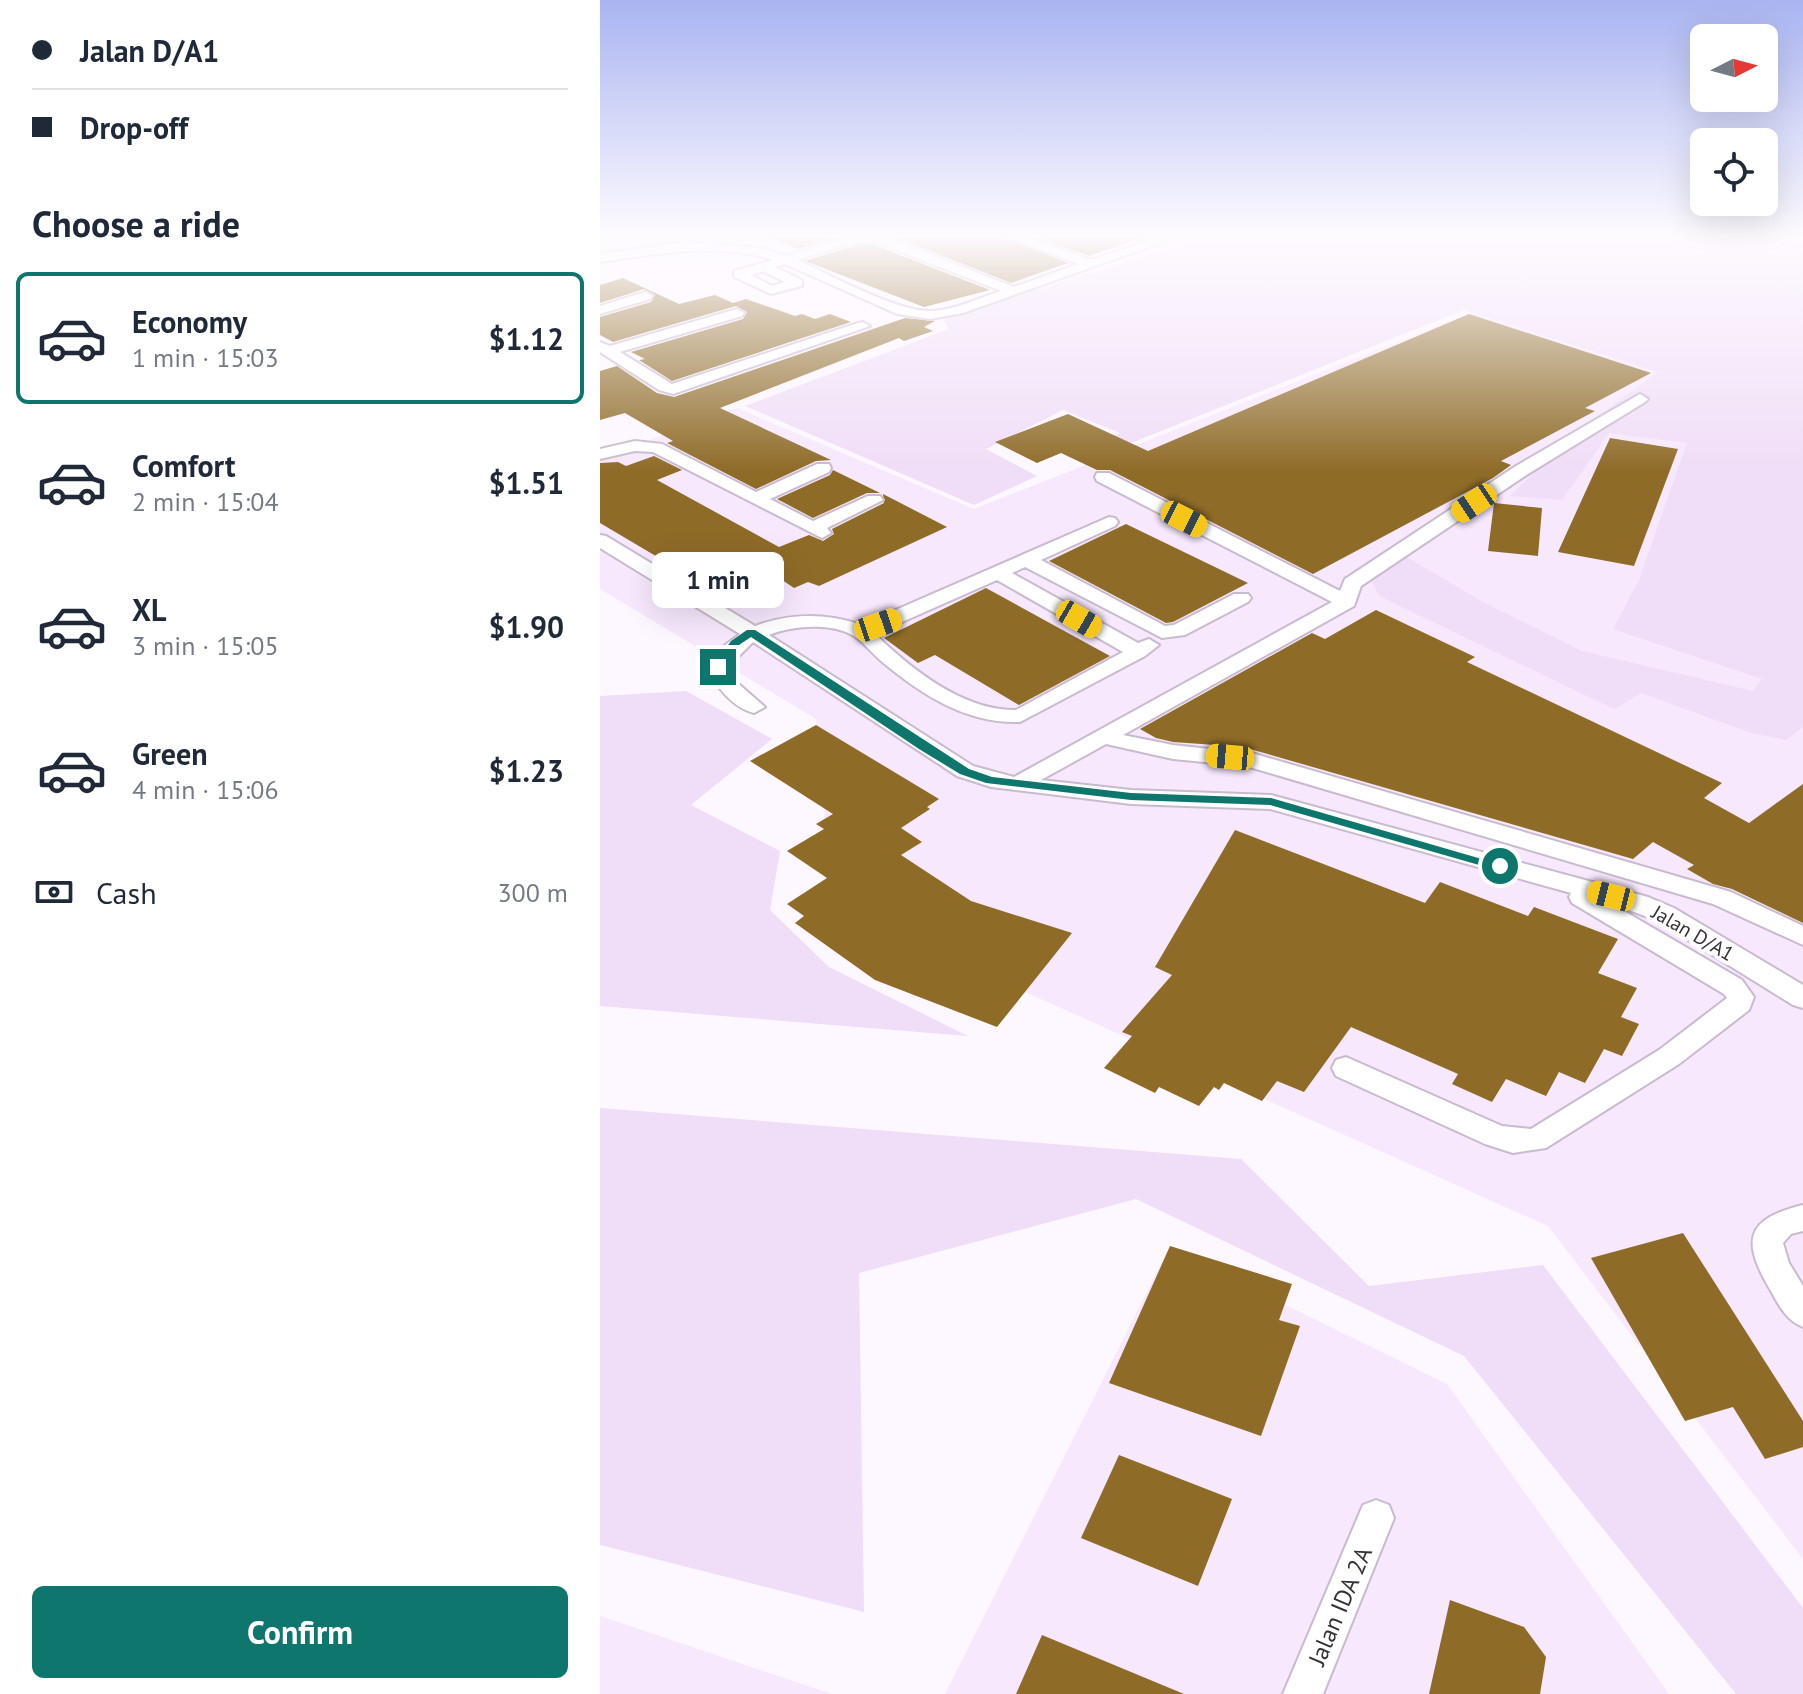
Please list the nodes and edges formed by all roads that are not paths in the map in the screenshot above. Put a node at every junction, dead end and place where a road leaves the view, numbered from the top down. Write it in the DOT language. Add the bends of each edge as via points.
graph roads {
  1 [pos="737,313"];
  2 [pos="912,313"];
  3 [pos="943,313"];
  4 [pos="863,326"];
  5 [pos="604,348"];
  6 [pos="1640,399"];
  7 [pos="600,454"];
  8 [pos="823,468"];
  9 [pos="1103,477"];
  10 [pos="758,498"];
  11 [pos="874,500"];
  12 [pos="1109,522"];
  13 [pos="600,540"];
  14 [pos="1026,560"];
  15 [pos="998,573"];
  16 [pos="1241,598"];
  17 [pos="1347,602"];
  18 [pos="860,631"];
  19 [pos="751,632"];
  20 [pos="1170,633"];
  21 [pos="1138,652"];
  22 [pos="754,707"];
  23 [pos="1103,737"];
  24 [pos="1017,784"];
  25 [pos="1557,883"];
  26 [pos="1803,936"];
  27 [pos="1803,998"];
  28 [pos="1346,1068"];
  29 [pos="1803,1218"];
  30 [pos="1803,1313"];
  31 [pos="1376,1518"];
  32 [pos="1303,1694"];
  1 -- 5 [label="street"];
  2 -- 3 [label="street"];
  4 -- 5 [label="street" via="673,389"];
  6 -- 17 [label="street" via="1352,583"];
  7 -- 10 [label="street" via="656,447"];
  8 -- 10 [label="street"];
  9 -- 17 [label="street"];
  10 -- 11 [label="street" via="818,530"];
  12 -- 14 [label="street"];
  13 -- 19 [label="street, Jalan D/A1"];
  14 -- 15 [label="street"];
  14 -- 20 [label="street" via="1153,629"];
  15 -- 18 [label="street"];
  15 -- 21 [label="street"];
  16 -- 20 [label="street"];
  17 -- 23 [label="street"];
  18 -- 19 [label="street" via="835,623 807,623"];
  18 -- 21 [label="street" via="891,661 952,700 1005,719 1020,716"];
  19 -- 22 [label="street" via="735,643 718,667 724,682"];
  19 -- 24 [label="street, Jalan D/A1" via="965,771"];
  20 -- 21 [label="street"];
  23 -- 24 [label="street"];
  23 -- 26 [label="street" via="1173,752 1247,759 1409,804 1722,898"];
  24 -- 25 [label="street, Jalan D/A1" via="1131,797 1271,802"];
  25 -- 27 [label="street, Jalan D/A1" via="1665,914"];
  25 -- 28 [label="street" via="1733,987 1739,1003 1669,1057 1536,1140 1495,1136"];
  29 -- 30 [label="street" via="1776,1226 1766,1246"];
  31 -- 32 [label="street, Jalan IDA 2A"];
}
